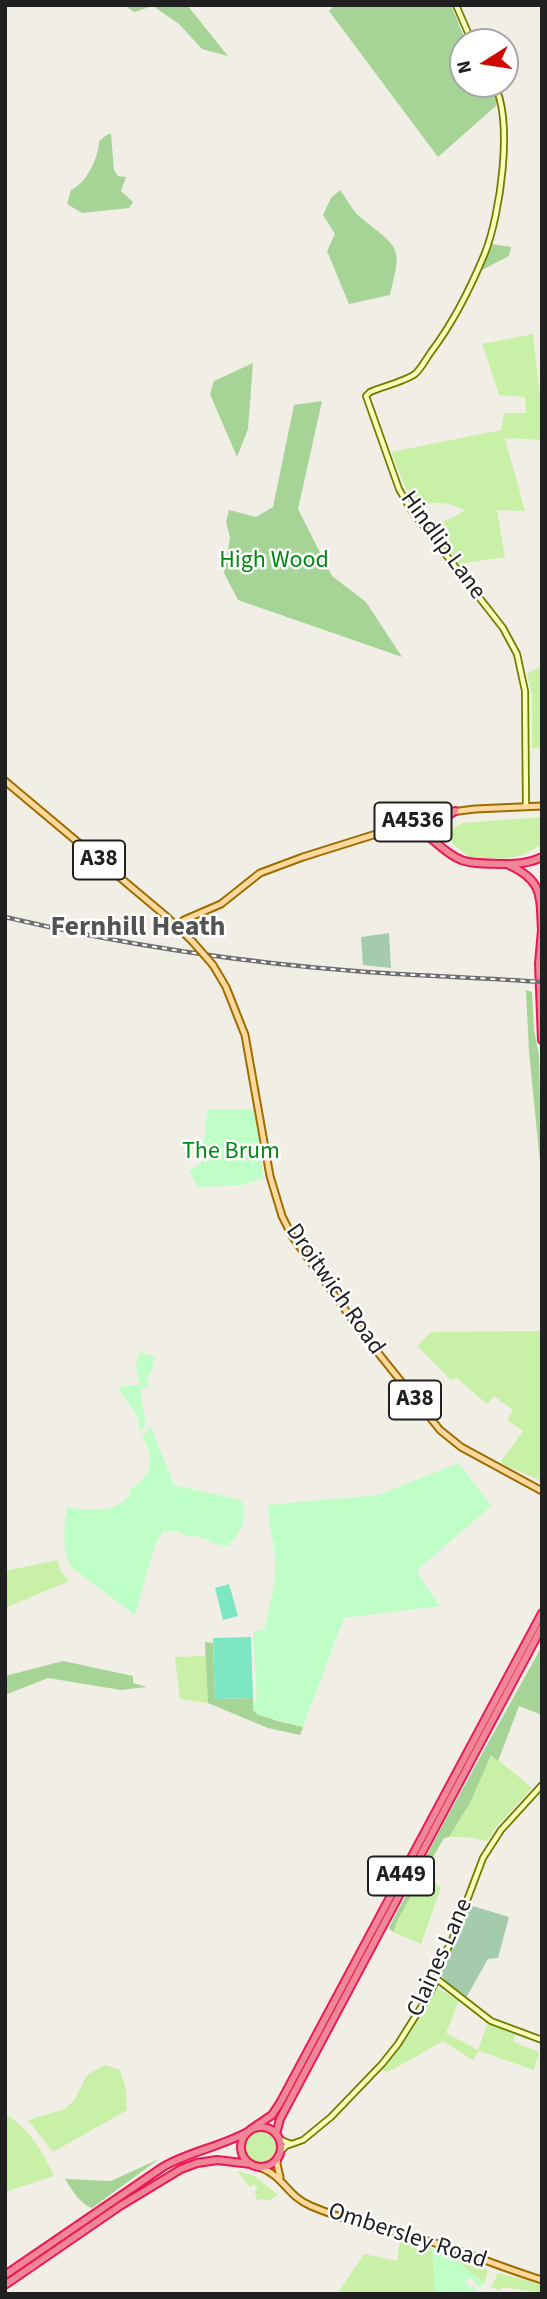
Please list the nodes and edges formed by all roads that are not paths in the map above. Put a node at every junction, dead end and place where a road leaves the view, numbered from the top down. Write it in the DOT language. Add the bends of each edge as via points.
graph roads {
  1 [pos="456,5"];
  2 [pos="466,28"];
  3 [pos="500,98"];
  4 [pos="5,781"];
  5 [pos="542,806"];
  6 [pos="526,807"];
  7 [pos="455,811"];
  8 [pos="420,819"];
  9 [pos="433,839"];
  10 [pos="542,857"];
  11 [pos="507,864"];
  12 [pos="177,926"];
  13 [pos="542,930"];
  14 [pos="542,1040"];
  15 [pos="542,1492"];
  16 [pos="542,1614"];
  17 [pos="542,1627"];
  18 [pos="542,1785"];
  19 [pos="437,1979"];
  20 [pos="542,2040"];
  21 [pos="249,2131"];
  22 [pos="277,2137"];
  23 [pos="291,2144"];
  24 [pos="279,2154"];
  25 [pos="253,2165"];
  26 [pos="281,2179"];
  27 [pos="5,2275"];
  28 [pos="542,2280"];
  29 [pos="5,2285"];
  1 -- 2 [label="street"];
  3 -- 6 [label="street, Hindlip Lane" via="504,150 486,251 440,340 415,374 366,396 399,489 503,628 517,654 525,691"];
  4 -- 12 [label="main road, Droitwich Road / A38"];
  5 -- 6 [label="main road, A4536"];
  6 -- 7 [label="main road, A4536"];
  7 -- 8 [label="main road, A4536"];
  7 -- 9 [label="highway" via="438,822"];
  8 -- 9 [label="highway"];
  8 -- 12 [label="main road, A4536" via="260,873 221,904"];
  9 -- 11 [label="highway" via="447,855 459,860"];
  10 -- 11 [label="highway"];
  11 -- 13 [label="highway" via="531,878 538,889"];
  12 -- 15 [label="main road, Droitwich Road / A38, bridge" via="213,965 245,1035 270,1176 282,1216 301,1251 440,1430 461,1447"];
  13 -- 14 [label="highway"];
  16 -- 21 [label="highway, A449" via="280,2103 272,2115"];
  17 -- 22 [label="highway, A449" via="280,2119"];
  18 -- 19 [label="street, Claines Lane" via="501,1830 483,1858 437,1969"];
  19 -- 20 [label="street" via="491,2021"];
  19 -- 23 [label="street, Claines Lane" via="419,2014 382,2064 323,2123"];
  21 -- 22 [label="highway" via="267,2128"];
  21 -- 25 [label="highway" via="241,2150"];
  21 -- 27 [label="highway, A449" via="163,2167"];
  22 -- 23 [label="street"];
  22 -- 24 [label="highway"];
  23 -- 24 [label="street, Claines Lane"];
  24 -- 25 [label="highway" via="267,2166"];
  24 -- 26 [label="main road"];
  25 -- 26 [label="main road, Ombersley Road"];
  25 -- 29 [label="highway" via="217,2160 181,2169"];
  26 -- 28 [label="main road, Ombersley Road" via="299,2200 343,2218"];
}
